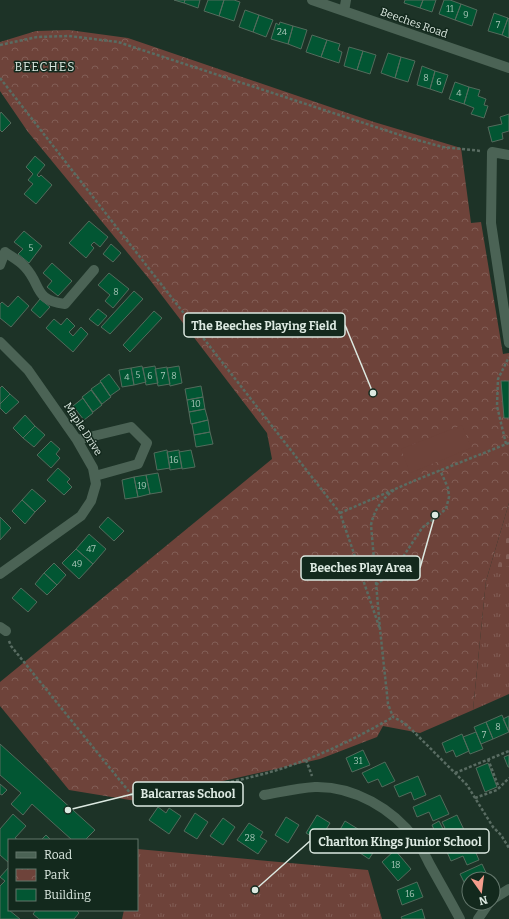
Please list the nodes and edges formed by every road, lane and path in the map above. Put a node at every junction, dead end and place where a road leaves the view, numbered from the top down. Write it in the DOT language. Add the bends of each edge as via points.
graph roads {
  1 [pos="312,0"];
  2 [pos="346,0"];
  3 [pos="344,12"];
  4 [pos="0,45"];
  5 [pos="509,68"];
  6 [pos="0,78"];
  7 [pos="492,152"];
  8 [pos="509,155"];
  9 [pos="0,265"];
  10 [pos="94,270"];
  11 [pos="509,343"];
  12 [pos="2,349"];
  13 [pos="509,357"];
  14 [pos="77,440"];
  15 [pos="508,443"];
  16 [pos="440,470"];
  17 [pos="95,476"];
  18 [pos="394,490"];
  19 [pos="340,513"];
  20 [pos="0,574"];
  21 [pos="376,585"];
  22 [pos="3,629"];
  23 [pos="380,629"];
  24 [pos="393,717"];
  25 [pos="509,751"];
  26 [pos="488,759"];
  27 [pos="306,760"];
  28 [pos="455,773"];
  29 [pos="509,778"];
  30 [pos="316,787"];
  31 [pos="499,788"];
  32 [pos="264,795"];
  33 [pos="475,798"];
  34 [pos="509,848"];
  35 [pos="460,919"];
  1 -- 3 [label="street, Beeches Road"];
  2 -- 3 [label="street"];
  3 -- 5 [label="street, Beeches Road"];
  4 -- 7 [label="path" via="37,37 69,36 118,42 406,137 443,147"];
  6 -- 19 [label="path"];
  7 -- 8 [label="street"];
  7 -- 11 [label="street" via="491,223"];
  9 -- 10 [label="street" via="5,252 26,268 44,296 65,304"];
  12 -- 14 [label="street, Maple Drive" via="28,370"];
  13 -- 15 [label="path" via="498,378 497,406"];
  14 -- 17 [label="street, Maple Drive" via="90,460"];
  14 -- 17 [label="street" via="131,427 147,443 138,464"];
  15 -- 16 [label="path"];
  16 -- 18 [label="path"];
  16 -- 21 [label="path" via="448,488 446,509 422,528 396,569"];
  17 -- 20 [label="street, Maple Drive" via="92,501 81,516"];
  18 -- 19 [label="path"];
  18 -- 21 [label="path" via="377,507 371,525"];
  19 -- 23 [label="path"];
  21 -- 23 [label="path"];
  22 -- 27 [label="path" via="11,646 135,799 252,777"];
  23 -- 24 [label="path" via="388,704"];
  24 -- 27 [label="path"];
  24 -- 28 [label="path" via="411,729"];
  25 -- 26 [label="path"];
  26 -- 28 [label="path"];
  26 -- 31 [label="path"];
  27 -- 30 [label="path"];
  28 -- 33 [label="path"];
  29 -- 31 [label="path"];
  30 -- 32 [label="street"];
  30 -- 35 [label="street" via="354,794 381,807 406,827 416,840"];
  31 -- 33 [label="path"];
  33 -- 34 [label="path"];
}
